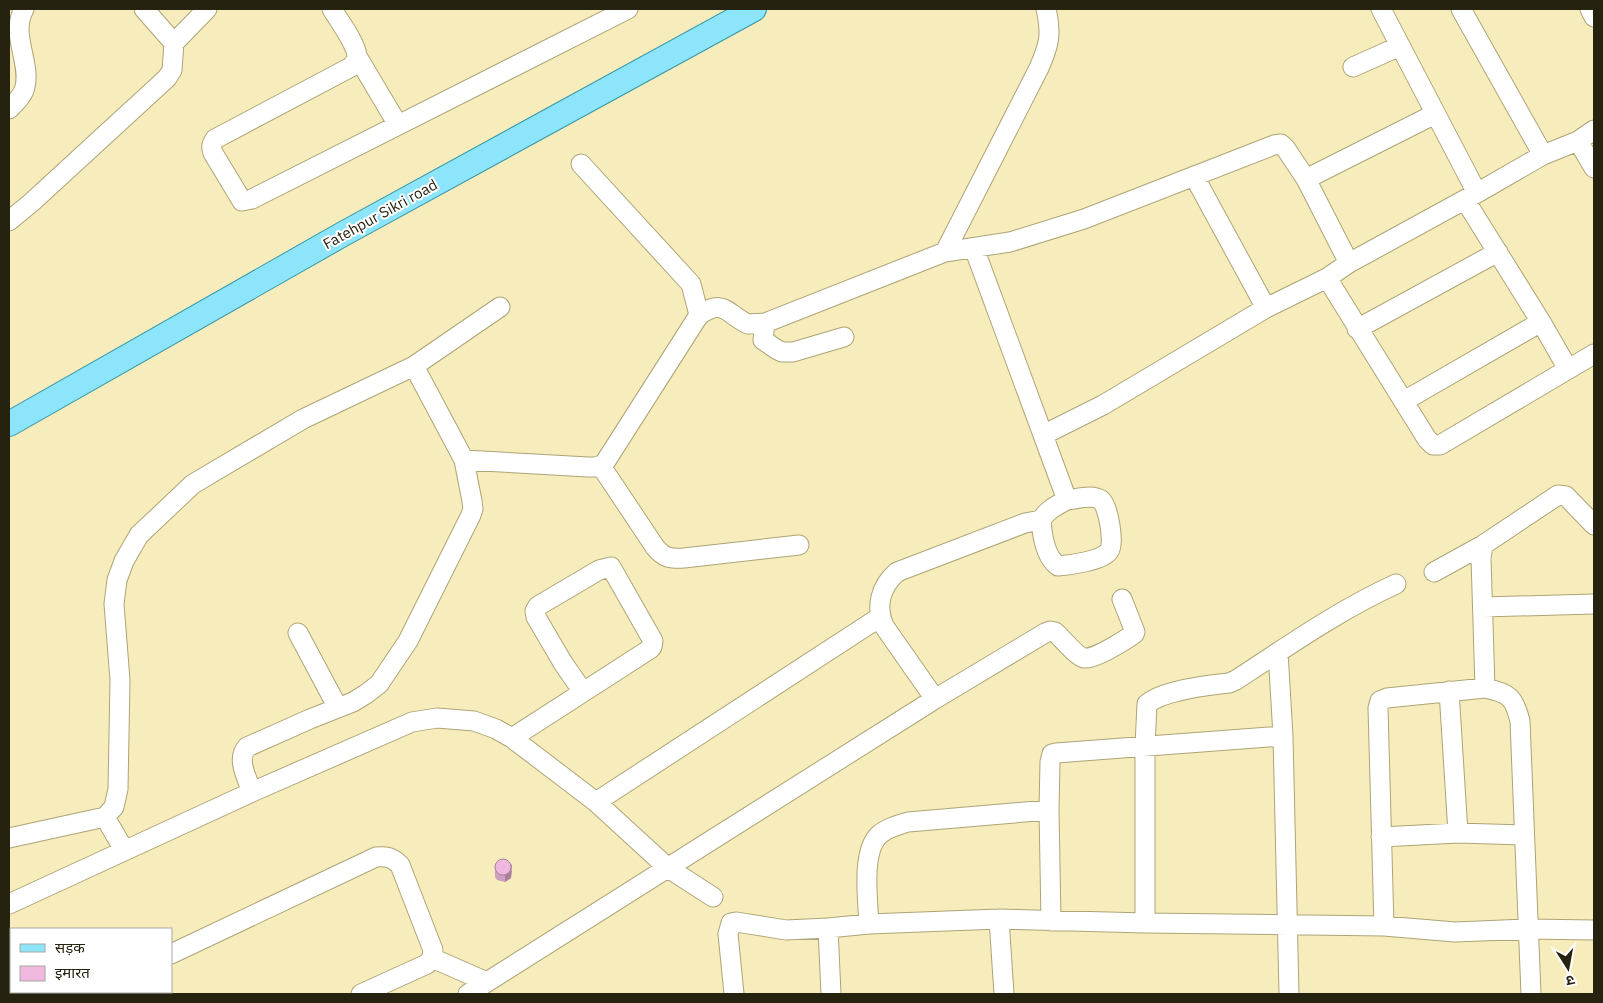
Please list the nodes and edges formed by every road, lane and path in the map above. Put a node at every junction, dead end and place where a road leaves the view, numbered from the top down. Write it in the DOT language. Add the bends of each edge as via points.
graph roads {
  1 [pos="24,9"];
  2 [pos="144,9"];
  3 [pos="208,9"];
  4 [pos="332,9"];
  5 [pos="628,9"];
  6 [pos="754,9"];
  7 [pos="1046,9"];
  8 [pos="1381,9"];
  9 [pos="1461,9"];
  10 [pos="1590,9"];
  11 [pos="1594,18"];
  12 [pos="174,43"];
  13 [pos="1400,46"];
  14 [pos="357,56"];
  15 [pos="1353,67"];
  16 [pos="9,109"];
  17 [pos="1435,114"];
  18 [pos="398,126"];
  19 [pos="1594,130"];
  20 [pos="1578,140"];
  21 [pos="1543,155"];
  22 [pos="582,164"];
  23 [pos="1594,168"];
  24 [pos="1194,176"];
  25 [pos="1306,179"];
  26 [pos="1471,197"];
  27 [pos="9,221"];
  28 [pos="974,248"];
  29 [pos="945,252"];
  30 [pos="1498,252"];
  31 [pos="1349,263"];
  32 [pos="1327,278"];
  33 [pos="500,307"];
  34 [pos="1266,308"];
  35 [pos="699,315"];
  36 [pos="1541,322"];
  37 [pos="765,323"];
  38 [pos="1357,329"];
  39 [pos="844,337"];
  40 [pos="1594,354"];
  41 [pos="414,366"];
  42 [pos="1568,369"];
  43 [pos="1404,401"];
  44 [pos="9,424"];
  45 [pos="1043,435"];
  46 [pos="464,460"];
  47 [pos="601,466"];
  48 [pos="1067,500"];
  49 [pos="1041,520"];
  50 [pos="1594,525"];
  51 [pos="799,545"];
  52 [pos="1483,545"];
  53 [pos="1434,572"];
  54 [pos="1396,584"];
  55 [pos="1122,599"];
  56 [pos="1594,604"];
  57 [pos="1483,607"];
  58 [pos="880,617"];
  59 [pos="298,633"];
  60 [pos="1278,652"];
  61 [pos="1485,688"];
  62 [pos="1449,691"];
  63 [pos="583,692"];
  64 [pos="935,699"];
  65 [pos="338,708"];
  66 [pos="1283,736"];
  67 [pos="512,738"];
  68 [pos="1145,746"];
  69 [pos="252,792"];
  70 [pos="596,802"];
  71 [pos="1049,810"];
  72 [pos="105,817"];
  73 [pos="1458,833"];
  74 [pos="1524,835"];
  75 [pos="1381,837"];
  76 [pos="9,838"];
  77 [pos="124,850"];
  78 [pos="668,868"];
  79 [pos="713,897"];
  80 [pos="9,904"];
  81 [pos="999,919"];
  82 [pos="1052,920"];
  83 [pos="1145,923"];
  84 [pos="869,924"];
  85 [pos="1286,926"];
  86 [pos="1384,926"];
  87 [pos="828,928"];
  88 [pos="1529,930"];
  89 [pos="1594,930"];
  90 [pos="172,954"];
  91 [pos="432,958"];
  92 [pos="487,982"];
  93 [pos="361,994"];
  94 [pos="468,994"];
  95 [pos="734,994"];
  96 [pos="830,994"];
  97 [pos="1004,994"];
  98 [pos="1289,994"];
  99 [pos="1531,994"];
  1 -- 16 [label="street" via="18,29 26,87"];
  2 -- 12 [label="street"];
  3 -- 12 [label="street"];
  4 -- 14 [label="street"];
  5 -- 18 [label="street"];
  6 -- 44 [label="main road, Fatehpur Sikri road" via="343,234"];
  7 -- 29 [label="street" via="1050,25 1047,49"];
  8 -- 13 [label="street"];
  9 -- 21 [label="street"];
  10 -- 11 [label="street"];
  12 -- 27 [label="street" via="172,70 167,78"];
  13 -- 15 [label="street"];
  13 -- 17 [label="street"];
  14 -- 18 [label="street"];
  14 -- 18 [label="street" via="351,66 214,139 213,153 239,197 247,201"];
  17 -- 25 [label="street"];
  17 -- 26 [label="street"];
  19 -- 20 [label="street"];
  20 -- 21 [label="street"];
  20 -- 23 [label="street"];
  21 -- 26 [label="street"];
  22 -- 35 [label="street" via="691,284"];
  24 -- 25 [label="street" via="1281,144"];
  24 -- 28 [label="street" via="1084,219 1010,242"];
  24 -- 34 [label="street"];
  25 -- 31 [label="street"];
  26 -- 30 [label="street"];
  26 -- 31 [label="street"];
  28 -- 29 [label="street"];
  28 -- 45 [label="street"];
  29 -- 37 [label="street"];
  30 -- 36 [label="street"];
  30 -- 38 [label="street"];
  31 -- 32 [label="street"];
  32 -- 34 [label="street"];
  32 -- 38 [label="street"];
  33 -- 41 [label="street"];
  34 -- 45 [label="street" via="1103,405"];
  35 -- 37 [label="street" via="708,309 722,307 748,324"];
  35 -- 47 [label="street"];
  36 -- 42 [label="street"];
  36 -- 43 [label="street"];
  37 -- 39 [label="street" via="763,340 782,352 793,352"];
  38 -- 43 [label="street"];
  40 -- 42 [label="street"];
  41 -- 46 [label="street"];
  41 -- 72 [label="street" via="303,419 193,484 139,535 124,561 114,604 120,680 118,789 114,807"];
  42 -- 43 [label="street" via="1440,445 1433,445 1426,438"];
  45 -- 48 [label="street"];
  46 -- 47 [label="street"];
  46 -- 65 [label="street" via="473,509 441,577 408,641 379,684"];
  47 -- 51 [label="street" via="655,547 666,557 684,558"];
  48 -- 49 [label="street"];
  48 -- 49 [label="street" via="1095,497 1103,500 1112,545 1109,552 1100,558 1058,566 1051,561"];
  49 -- 58 [label="street" via="1025,523 897,572 882,590"];
  50 -- 52 [label="street" via="1562,495"];
  52 -- 53 [label="street"];
  52 -- 57 [label="street"];
  54 -- 60 [label="street" via="1323,623"];
  55 -- 64 [label="street" via="1135,632 1094,656 1084,658 1055,632 1045,632"];
  56 -- 57 [label="street"];
  57 -- 61 [label="street"];
  58 -- 64 [label="street"];
  58 -- 70 [label="street"];
  59 -- 65 [label="street"];
  60 -- 66 [label="street"];
  60 -- 68 [label="street" via="1229,683 1165,694 1152,700 1147,704"];
  61 -- 62 [label="street"];
  61 -- 74 [label="street" via="1508,695 1516,706 1520,721"];
  62 -- 73 [label="street"];
  62 -- 75 [label="street" via="1380,701"];
  63 -- 63 [label="street" via="652,647 653,641 611,567 599,570 538,606 535,611"];
  63 -- 67 [label="street"];
  64 -- 78 [label="street"];
  65 -- 69 [label="street" via="247,747 242,752 242,760"];
  66 -- 68 [label="street"];
  66 -- 85 [label="street"];
  67 -- 69 [label="street" via="474,721 424,718"];
  67 -- 70 [label="street"];
  68 -- 71 [label="street" via="1052,754"];
  68 -- 83 [label="street"];
  69 -- 77 [label="street"];
  70 -- 78 [label="street"];
  71 -- 82 [label="street"];
  71 -- 84 [label="street" via="908,822 886,831 871,848 868,859"];
  72 -- 76 [label="street"];
  72 -- 77 [label="street"];
  73 -- 74 [label="street"];
  73 -- 75 [label="street"];
  74 -- 88 [label="street"];
  75 -- 86 [label="street"];
  77 -- 80 [label="street"];
  78 -- 79 [label="street"];
  78 -- 92 [label="street"];
  81 -- 82 [label="street"];
  81 -- 84 [label="street"];
  81 -- 97 [label="street"];
  82 -- 83 [label="street"];
  83 -- 85 [label="street"];
  84 -- 87 [label="street"];
  85 -- 86 [label="street"];
  85 -- 98 [label="street"];
  86 -- 88 [label="street" via="1455,932"];
  87 -- 95 [label="street" via="786,930 731,923 728,934"];
  87 -- 96 [label="street"];
  88 -- 89 [label="street"];
  88 -- 99 [label="street"];
  90 -- 91 [label="street" via="376,857 385,856 400,865 433,950"];
  91 -- 92 [label="street"];
  91 -- 93 [label="street" via="427,964"];
  92 -- 94 [label="street"];
}
